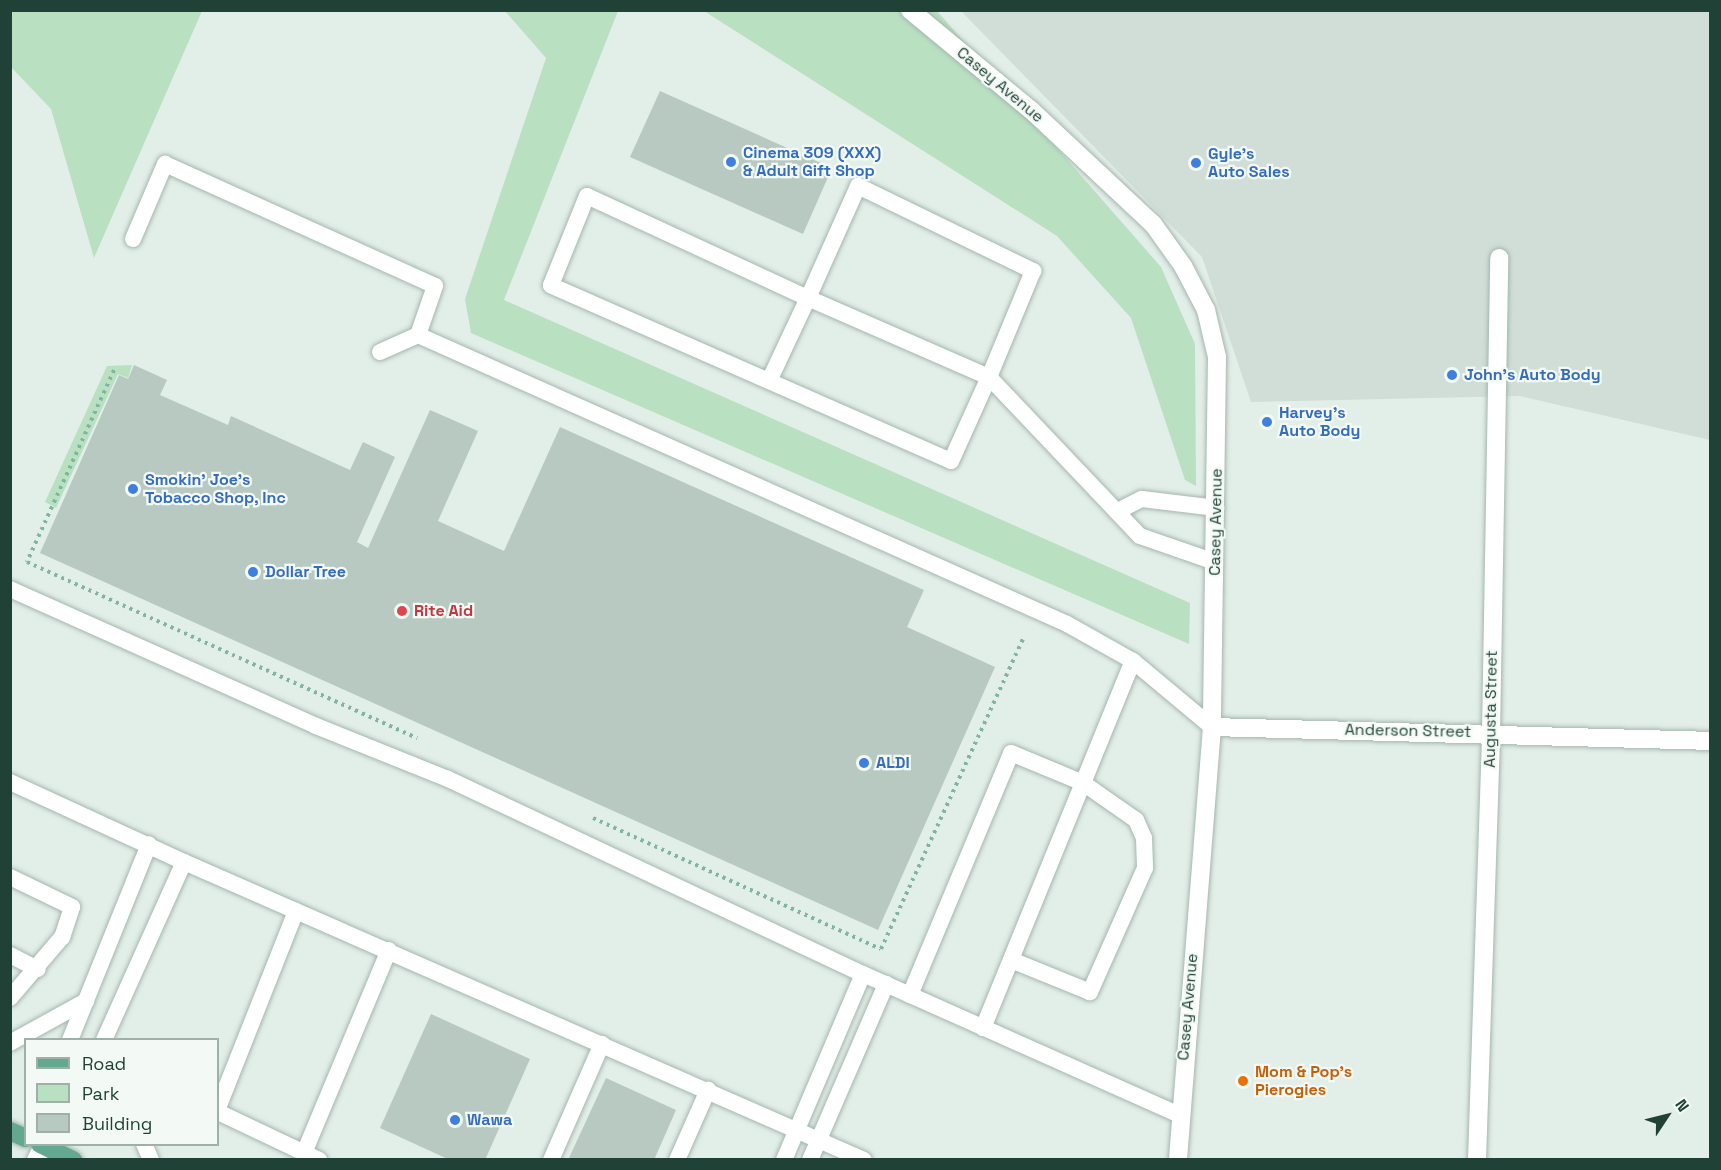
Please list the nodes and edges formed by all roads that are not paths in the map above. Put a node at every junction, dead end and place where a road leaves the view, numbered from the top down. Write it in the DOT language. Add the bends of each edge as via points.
graph roads {
  1 [pos="910,10"];
  2 [pos="133,239"];
  3 [pos="1499,258"];
  4 [pos="808,298"];
  5 [pos="418,335"];
  6 [pos="380,352"];
  7 [pos="989,377"];
  8 [pos="770,379"];
  9 [pos="1216,508"];
  10 [pos="1118,511"];
  11 [pos="1215,562"];
  12 [pos="10,589"];
  13 [pos="1133,661"];
  14 [pos="1212,727"];
  15 [pos="1491,733"];
  16 [pos="1710,741"];
  17 [pos="10,782"];
  18 [pos="1083,783"];
  19 [pos="149,844"];
  20 [pos="184,862"];
  21 [pos="10,877"];
  22 [pos="296,911"];
  23 [pos="389,950"];
  24 [pos="10,956"];
  25 [pos="1011,960"];
  26 [pos="38,969"];
  27 [pos="863,974"];
  28 [pos="886,984"];
  29 [pos="910,995"];
  30 [pos="10,998"];
  31 [pos="86,1001"];
  32 [pos="983,1028"];
  33 [pos="108,1036"];
  34 [pos="71,1038"];
  35 [pos="10,1043"];
  36 [pos="602,1044"];
  37 [pos="708,1090"];
  38 [pos="219,1105"];
  39 [pos="219,1113"];
  40 [pos="1179,1115"];
  41 [pos="797,1128"];
  42 [pos="10,1131"];
  43 [pos="24,1137"];
  44 [pos="819,1138"];
  45 [pos="145,1146"];
  46 [pos="41,1149"];
  47 [pos="311,1156"];
  48 [pos="73,1160"];
  49 [pos="151,1160"];
  50 [pos="551,1160"];
  51 [pos="677,1160"];
  52 [pos="784,1160"];
  53 [pos="810,1160"];
  54 [pos="864,1160"];
  55 [pos="1178,1160"];
  56 [pos="1477,1160"];
  1 -- 9 [label="street, Casey Avenue" via="1094,167 1153,224 1184,266 1206,310 1217,357"];
  2 -- 5 [label="lane" via="165,164 435,286"];
  3 -- 15 [label="street, Augusta Street"];
  4 -- 7 [label="lane"];
  4 -- 7 [label="lane" via="858,186 1033,271"];
  4 -- 8 [label="lane"];
  4 -- 8 [label="lane" via="587,196 551,285"];
  5 -- 6 [label="lane"];
  5 -- 13 [label="lane" via="1067,624"];
  7 -- 8 [label="lane" via="951,461"];
  7 -- 10 [label="lane"];
  9 -- 10 [label="lane" via="1142,499"];
  9 -- 11 [label="street, Casey Avenue"];
  10 -- 11 [label="lane" via="1140,536"];
  11 -- 14 [label="street, Casey Avenue"];
  12 -- 27 [label="lane" via="316,726 448,779"];
  13 -- 14 [label="lane"];
  13 -- 18 [label="lane"];
  14 -- 15 [label="street, Anderson Street"];
  14 -- 40 [label="street, Casey Avenue"];
  15 -- 16 [label="street, Anderson Street"];
  15 -- 56 [label="street, Augusta Street"];
  17 -- 19 [label="lane"];
  18 -- 25 [label="lane"];
  18 -- 25 [label="lane" via="1136,820 1144,838 1145,868 1090,992"];
  18 -- 29 [label="lane" via="1011,753"];
  19 -- 20 [label="lane"];
  19 -- 31 [label="lane"];
  20 -- 22 [label="lane"];
  20 -- 33 [label="lane"];
  21 -- 26 [label="lane" via="72,908 62,938"];
  22 -- 23 [label="lane"];
  22 -- 38 [label="lane"];
  23 -- 36 [label="lane"];
  23 -- 47 [label="lane"];
  24 -- 26 [label="lane"];
  25 -- 32 [label="lane"];
  26 -- 30 [label="lane"];
  27 -- 28 [label="lane"];
  27 -- 41 [label="lane"];
  28 -- 29 [label="lane"];
  28 -- 44 [label="lane"];
  29 -- 32 [label="lane"];
  31 -- 34 [label="lane"];
  31 -- 35 [label="lane"];
  32 -- 40 [label="lane"];
  36 -- 37 [label="lane"];
  36 -- 50 [label="lane"];
  37 -- 41 [label="lane"];
  37 -- 51 [label="lane"];
  39 -- 47 [label="lane"];
  40 -- 55 [label="street, Casey Avenue"];
  41 -- 44 [label="lane"];
  41 -- 52 [label="lane"];
  42 -- 43 [label="main road"];
  44 -- 53 [label="lane"];
  44 -- 54 [label="lane"];
  45 -- 49 [label="lane"];
  46 -- 48 [label="main road"];
}
